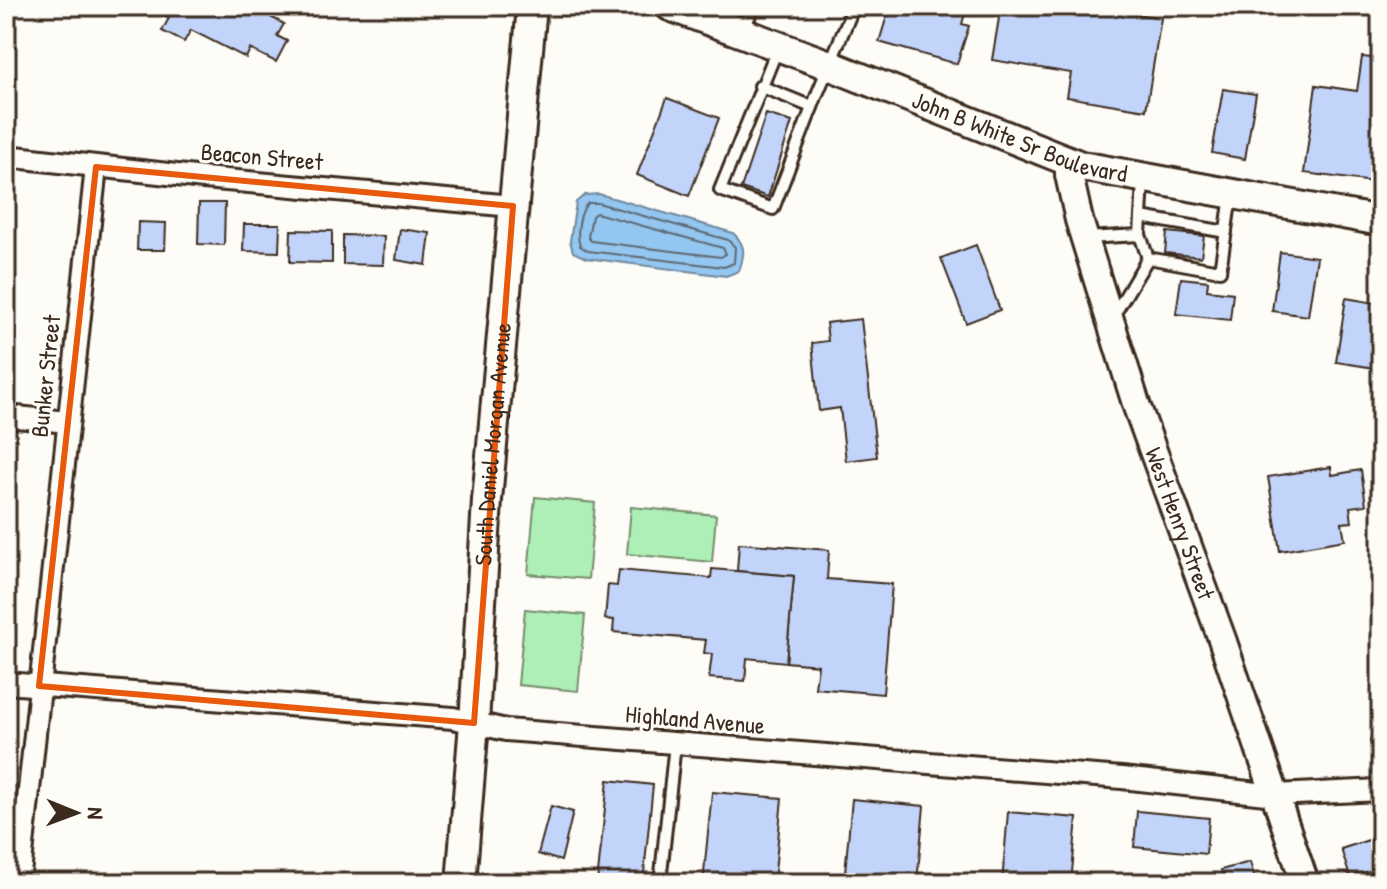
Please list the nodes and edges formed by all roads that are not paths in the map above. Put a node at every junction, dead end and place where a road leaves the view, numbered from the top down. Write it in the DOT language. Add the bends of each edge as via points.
graph roads {
  1 [pos="532,6"];
  2 [pos="670,6"];
  3 [pos="753,6"];
  4 [pos="854,6"];
  5 [pos="743,33"];
  6 [pos="778,46"];
  7 [pos="829,65"];
  8 [pos="760,86"];
  9 [pos="812,107"];
  10 [pos="6,156"];
  11 [pos="1069,161"];
  12 [pos="96,167"];
  13 [pos="1144,178"];
  14 [pos="1231,194"];
  15 [pos="513,206"];
  16 [pos="1141,217"];
  17 [pos="1381,221"];
  18 [pos="1226,232"];
  19 [pos="1140,235"];
  20 [pos="1085,238"];
  21 [pos="1148,258"];
  22 [pos="1110,320"];
  23 [pos="6,416"];
  24 [pos="68,422"];
  25 [pos="6,683"];
  26 [pos="39,686"];
  27 [pos="474,723"];
  28 [pos="675,744"];
  29 [pos="1381,790"];
  30 [pos="1275,795"];
  31 [pos="19,883"];
  32 [pos="461,883"];
  33 [pos="660,883"];
  34 [pos="1305,883"];
  1 -- 15 [label="main road, South Daniel Morgan Avenue"];
  2 -- 5 [label="main road, John B White Sr Boulevard"];
  3 -- 5 [label="lane"];
  4 -- 7 [label="lane"];
  5 -- 6 [label="main road, John B White Sr Boulevard"];
  6 -- 7 [label="main road, John B White Sr Boulevard"];
  6 -- 8 [label="lane"];
  7 -- 9 [label="lane"];
  7 -- 11 [label="main road, John B White Sr Boulevard"];
  8 -- 9 [label="lane"];
  8 -- 9 [label="lane" via="720,190 773,209"];
  10 -- 12 [label="street, Beacon Street"];
  11 -- 13 [label="main road, John B White Sr Boulevard"];
  11 -- 20 [label="street, West Henry Street"];
  12 -- 15 [label="street, Beacon Street"];
  12 -- 24 [label="street, Bunker Street"];
  13 -- 14 [label="main road, John B White Sr Boulevard"];
  13 -- 16 [label="lane"];
  14 -- 17 [label="main road, John B White Sr Boulevard"];
  14 -- 18 [label="lane"];
  15 -- 27 [label="main road, South Daniel Morgan Avenue"];
  16 -- 18 [label="lane"];
  16 -- 19 [label="lane"];
  18 -- 21 [label="lane" via="1220,271"];
  19 -- 20 [label="lane"];
  19 -- 21 [label="lane"];
  20 -- 22 [label="street, West Henry Street"];
  21 -- 22 [label="lane"];
  22 -- 30 [label="street, West Henry Street"];
  23 -- 24 [label="street"];
  24 -- 26 [label="street, Bunker Street"];
  25 -- 26 [label="street, Highland Avenue"];
  26 -- 27 [label="street, Highland Avenue"];
  26 -- 31 [label="street, Bunker Street"];
  27 -- 28 [label="street, Highland Avenue"];
  27 -- 32 [label="main road, South Daniel Morgan Avenue"];
  28 -- 30 [label="street, Highland Avenue"];
  28 -- 33 [label="lane"];
  29 -- 30 [label="street, Highland Avenue"];
  30 -- 34 [label="street, West Henry Street"];
}
